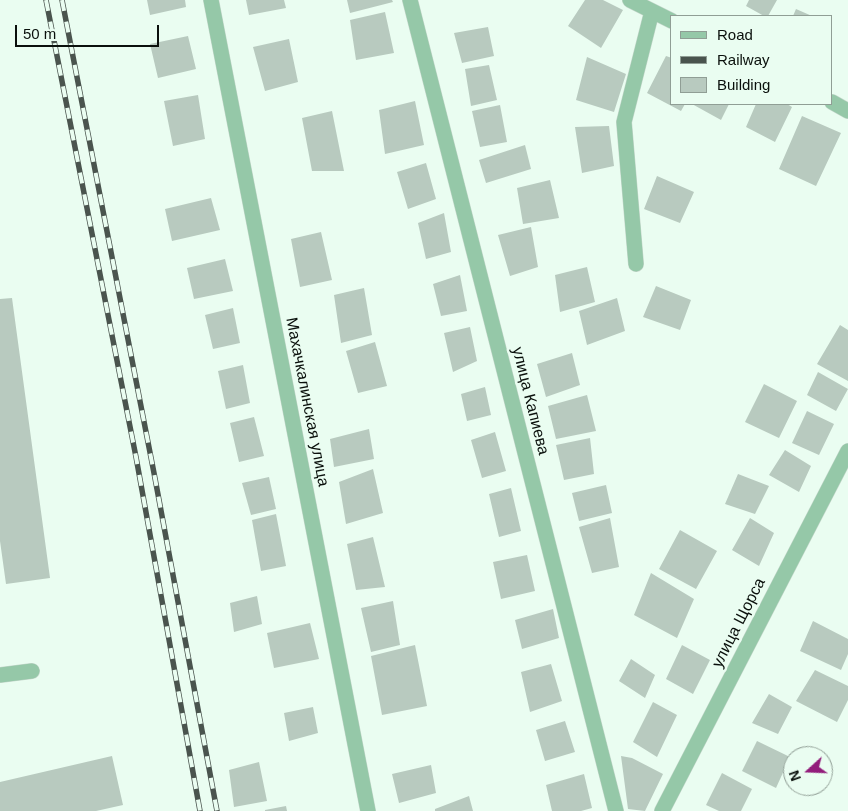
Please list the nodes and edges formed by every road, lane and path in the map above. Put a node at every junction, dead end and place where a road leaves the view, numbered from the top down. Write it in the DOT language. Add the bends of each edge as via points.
graph roads {
  1 [pos="211,0"];
  2 [pos="410,0"];
  3 [pos="630,0"];
  4 [pos="652,11"];
  5 [pos="670,20"];
  6 [pos="833,103"];
  7 [pos="848,111"];
  8 [pos="636,264"];
  9 [pos="848,451"];
  10 [pos="32,671"];
  11 [pos="0,675"];
  12 [pos="368,811"];
  13 [pos="616,811"];
  14 [pos="662,811"];
  1 -- 12 [label="street, Махачкалинская улица"];
  2 -- 13 [label="street, улица Капиева"];
  3 -- 4 [label="street"];
  4 -- 5 [label="street"];
  4 -- 8 [label="street" via="624,122"];
  6 -- 7 [label="street"];
  9 -- 14 [label="street, улица Щорса"];
  10 -- 11 [label="street"];
}
